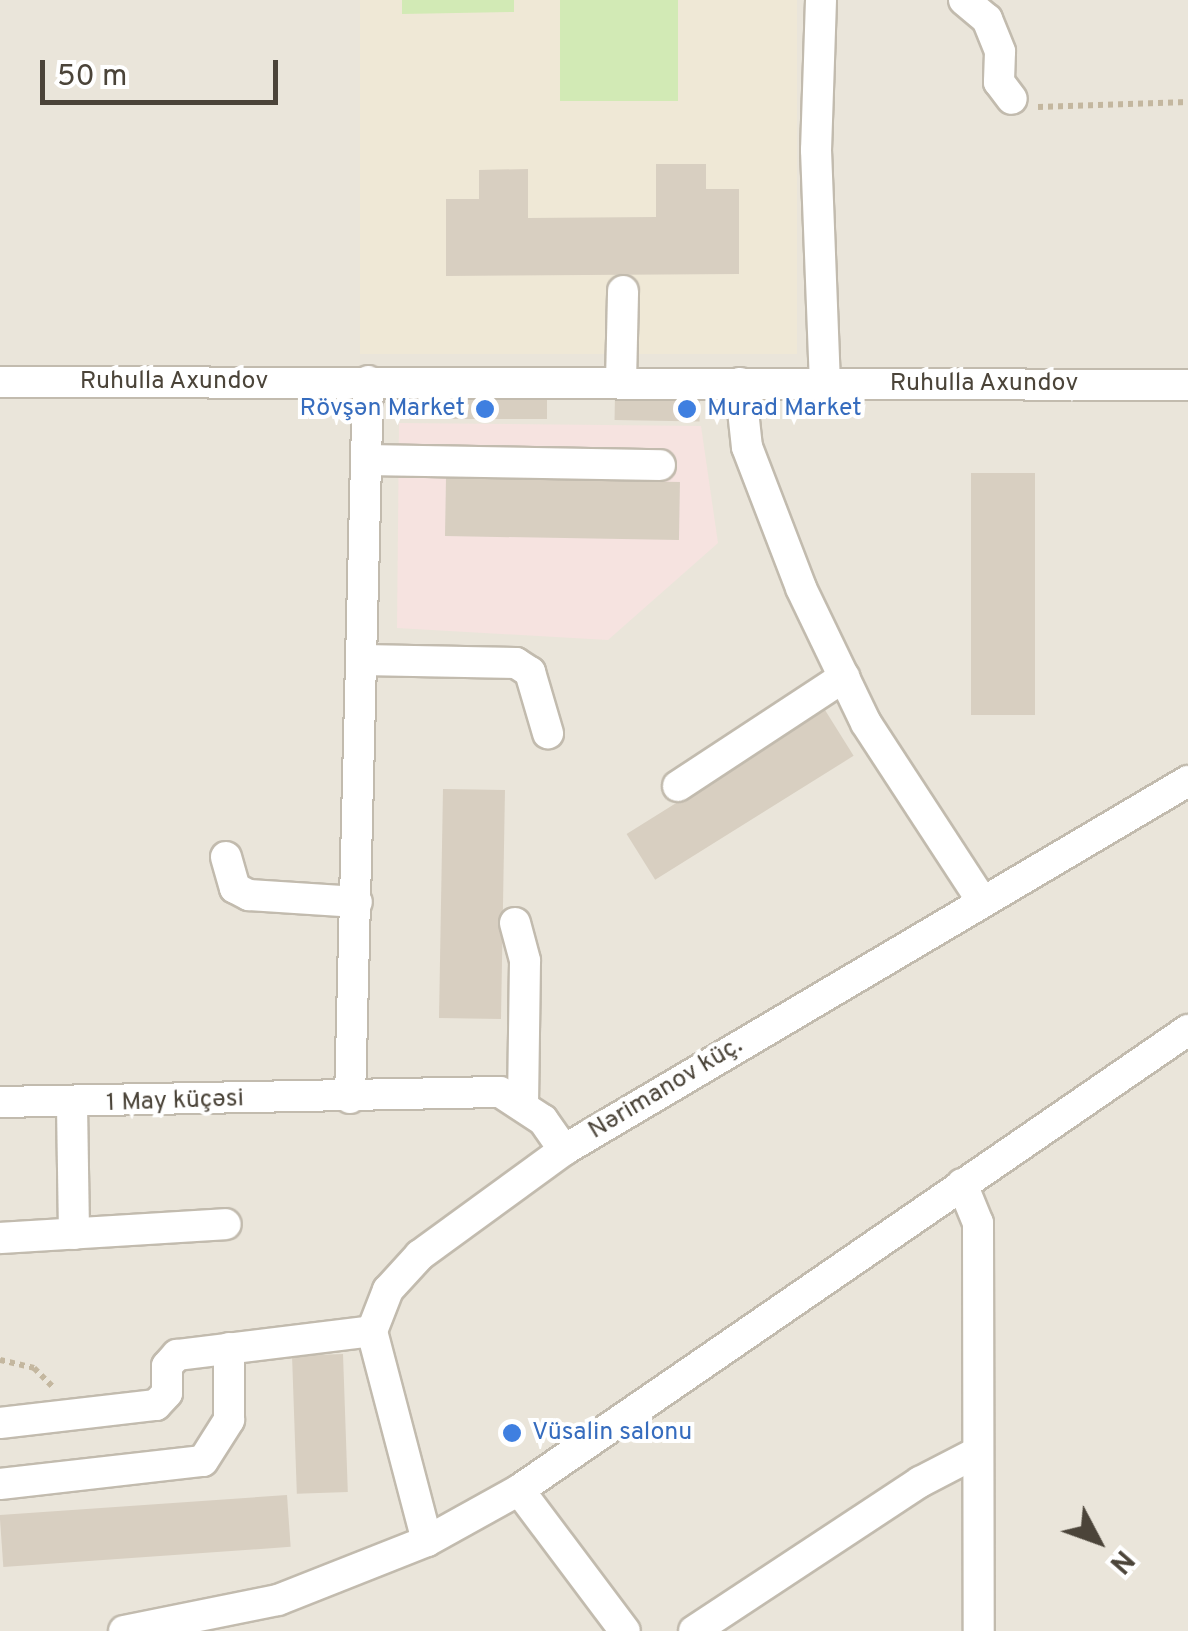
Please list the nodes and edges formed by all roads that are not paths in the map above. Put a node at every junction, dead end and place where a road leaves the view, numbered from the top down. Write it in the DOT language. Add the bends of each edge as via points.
graph roads {
  1 [pos="821,0"];
  2 [pos="964,0"];
  3 [pos="1012,99"];
  4 [pos="623,291"];
  5 [pos="368,381"];
  6 [pos="0,382"];
  7 [pos="621,382"];
  8 [pos="740,383"];
  9 [pos="826,384"];
  10 [pos="1188,385"];
  11 [pos="367,460"];
  12 [pos="660,465"];
  13 [pos="364,660"];
  14 [pos="844,678"];
  15 [pos="548,733"];
  16 [pos="1188,782"];
  17 [pos="678,786"];
  18 [pos="226,857"];
  19 [pos="982,901"];
  20 [pos="357,902"];
  21 [pos="516,923"];
  22 [pos="1188,1030"];
  23 [pos="350,1098"];
  24 [pos="0,1102"];
  25 [pos="523,1104"];
  26 [pos="72,1105"];
  27 [pos="564,1150"];
  28 [pos="962,1184"];
  29 [pos="226,1224"];
  30 [pos="74,1234"];
  31 [pos="0,1238"];
  32 [pos="372,1331"];
  33 [pos="228,1348"];
  34 [pos="0,1423"];
  35 [pos="974,1454"];
  36 [pos="0,1484"];
  37 [pos="519,1490"];
  38 [pos="427,1541"];
  39 [pos="124,1631"];
  40 [pos="625,1631"];
  41 [pos="694,1631"];
  42 [pos="979,1631"];
  1 -- 9 [label="street" via="816,150"];
  2 -- 3 [label="street" via="986,20 1000,52 1000,82"];
  4 -- 7 [label="street"];
  5 -- 6 [label="street, Ruhulla Axundov"];
  5 -- 7 [label="street, Ruhulla Axundov"];
  5 -- 11 [label="street"];
  7 -- 8 [label="street, Ruhulla Axundov"];
  8 -- 9 [label="street, Ruhulla Axundov"];
  8 -- 14 [label="street" via="748,448 764,502"];
  9 -- 10 [label="street, Ruhulla Axundov"];
  11 -- 12 [label="street"];
  11 -- 13 [label="street"];
  13 -- 15 [label="street" via="516,663 530,672"];
  13 -- 20 [label="street"];
  14 -- 17 [label="street"];
  14 -- 19 [label="street" via="897,777"];
  16 -- 19 [label="street, Nərimanov küç."];
  18 -- 20 [label="street" via="235,888 249,895"];
  19 -- 27 [label="street, Nərimanov küç."];
  20 -- 23 [label="street"];
  21 -- 25 [label="street" via="526,960"];
  22 -- 28 [label="street"];
  23 -- 25 [label="street, 1 May küçəsi" via="500,1092"];
  23 -- 26 [label="street, 1 May küçəsi"];
  24 -- 26 [label="street, 1 May küçəsi"];
  25 -- 27 [label="street"];
  26 -- 30 [label="street"];
  27 -- 32 [label="street, Nərimanov küç." via="420,1255 388,1290"];
  28 -- 35 [label="street" via="978,1223"];
  28 -- 37 [label="street"];
  29 -- 30 [label="street"];
  30 -- 31 [label="street"];
  32 -- 33 [label="street"];
  32 -- 38 [label="street"];
  33 -- 34 [label="street" via="177,1355 168,1366 168,1393 156,1405"];
  33 -- 36 [label="street" via="229,1420 203,1462"];
  35 -- 41 [label="street" via="920,1482"];
  35 -- 42 [label="street"];
  37 -- 38 [label="street"];
  37 -- 40 [label="street"];
  38 -- 39 [label="street" via="278,1600"];
}
